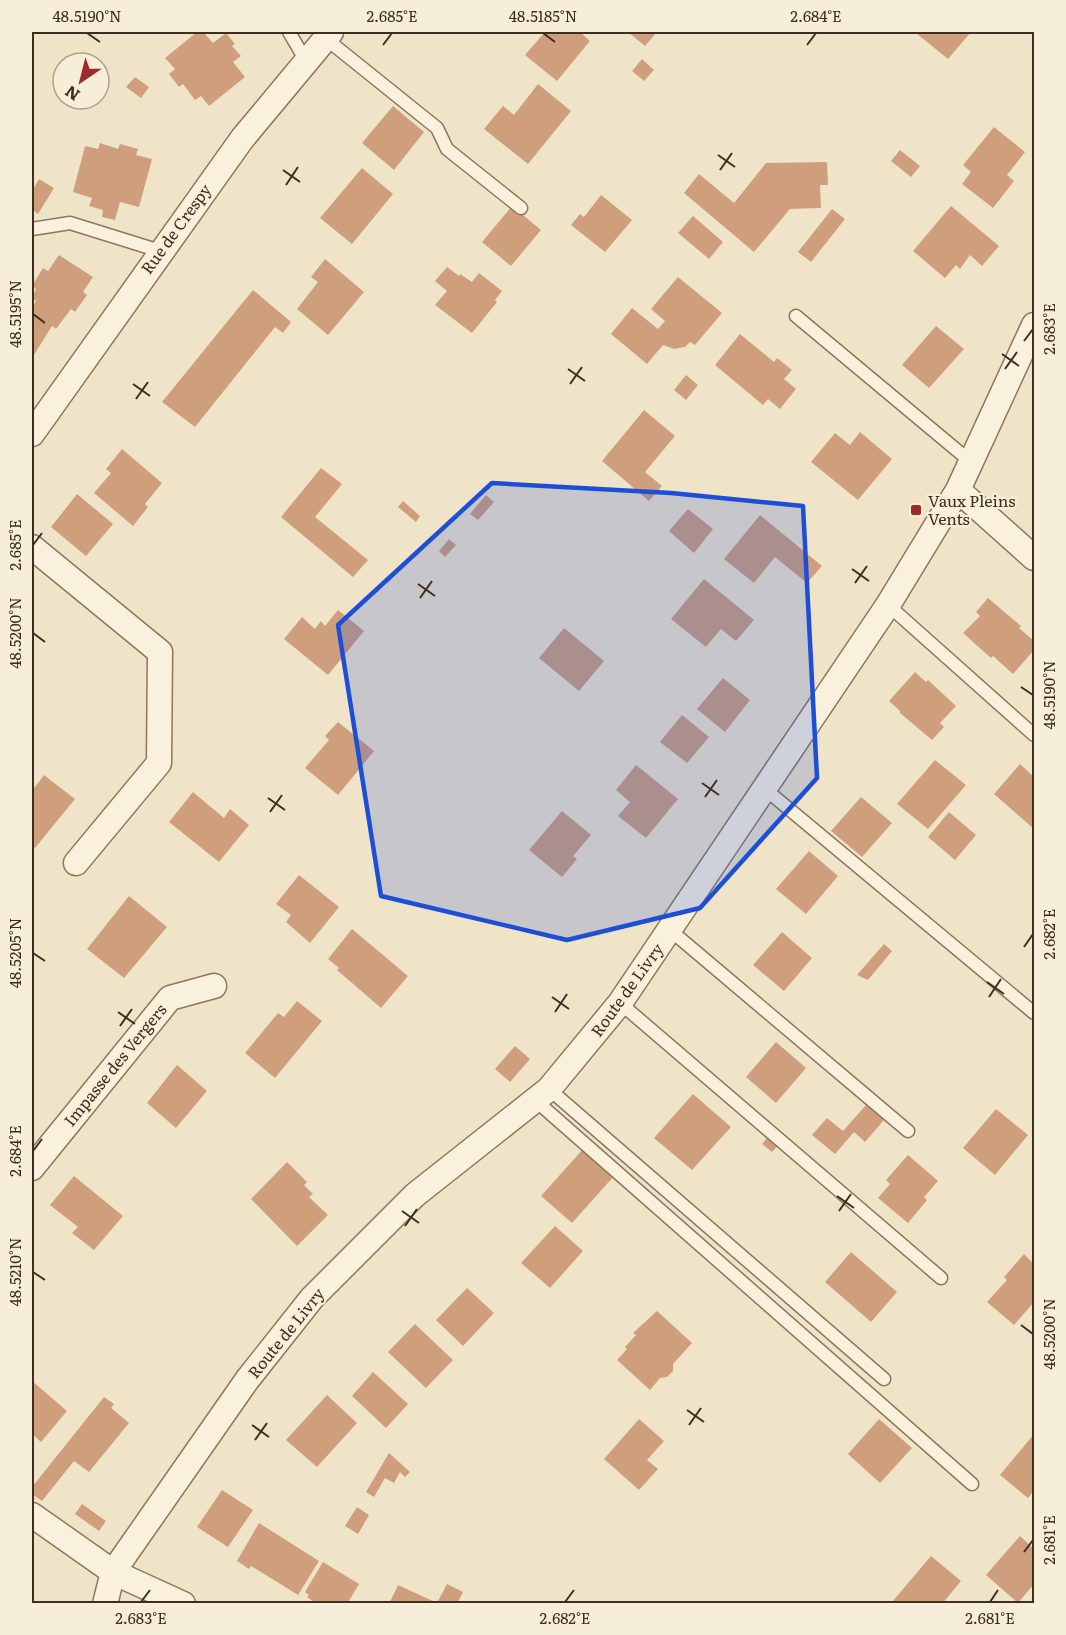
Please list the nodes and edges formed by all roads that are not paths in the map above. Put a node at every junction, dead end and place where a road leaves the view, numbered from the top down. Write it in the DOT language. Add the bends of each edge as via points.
graph roads {
  1 [pos="289,32"];
  2 [pos="328,35"];
  3 [pos="306,61"];
  4 [pos="521,208"];
  5 [pos="32,229"];
  6 [pos="160,251"];
  7 [pos="796,316"];
  8 [pos="1035,325"];
  9 [pos="32,434"];
  10 [pos="971,462"];
  11 [pos="958,490"];
  12 [pos="32,547"];
  13 [pos="1035,558"];
  14 [pos="888,605"];
  15 [pos="1035,735"];
  16 [pos="765,789"];
  17 [pos="76,863"];
  18 [pos="670,930"];
  19 [pos="214,986"];
  20 [pos="620,1003"];
  21 [pos="1035,1013"];
  22 [pos="542,1095"];
  23 [pos="908,1131"];
  24 [pos="32,1168"];
  25 [pos="941,1278"];
  26 [pos="884,1379"];
  27 [pos="972,1484"];
  28 [pos="32,1515"];
  29 [pos="113,1572"];
  30 [pos="105,1604"];
  31 [pos="183,1604"];
  1 -- 3 [label="lane"];
  2 -- 3 [label="street, Rue de Crespy"];
  2 -- 4 [label="lane" via="437,128 447,149"];
  3 -- 6 [label="street, Rue de Crespy" via="242,139"];
  5 -- 6 [label="lane" via="70,223"];
  6 -- 9 [label="street, Rue de Crespy"];
  7 -- 10 [label="lane"];
  8 -- 10 [label="street, Route de Livry"];
  10 -- 11 [label="street, Route de Livry"];
  11 -- 13 [label="street"];
  11 -- 14 [label="street, Route de Livry"];
  12 -- 17 [label="street" via="160,652 159,763"];
  14 -- 15 [label="lane"];
  14 -- 16 [label="street, Route de Livry"];
  16 -- 18 [label="street, Route de Livry"];
  16 -- 21 [label="lane"];
  18 -- 20 [label="street, Route de Livry"];
  18 -- 23 [label="lane"];
  19 -- 24 [label="street, Impasse des Vergers" via="170,998"];
  20 -- 22 [label="street, Route de Livry"];
  20 -- 25 [label="lane"];
  22 -- 26 [label="lane"];
  22 -- 27 [label="lane"];
  22 -- 29 [label="street, Route de Livry" via="415,1195 312,1298 247,1380"];
  28 -- 29 [label="street"];
  29 -- 30 [label="street"];
  29 -- 31 [label="street"];
}
